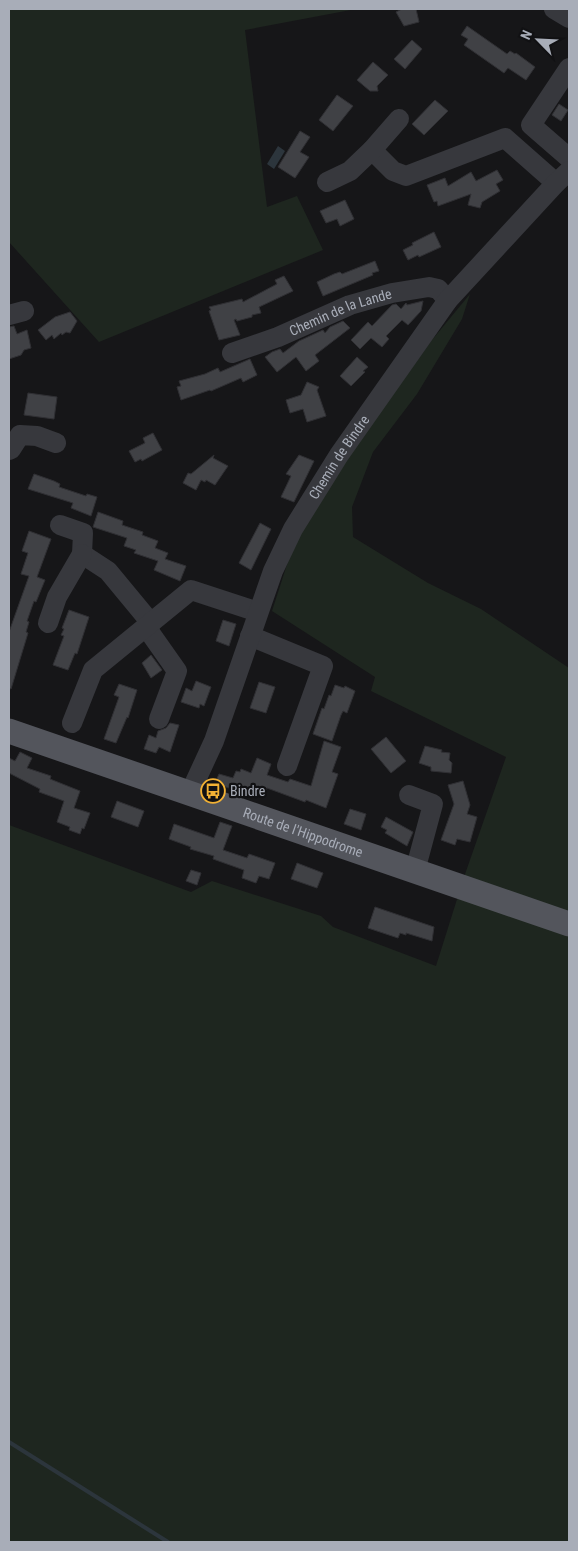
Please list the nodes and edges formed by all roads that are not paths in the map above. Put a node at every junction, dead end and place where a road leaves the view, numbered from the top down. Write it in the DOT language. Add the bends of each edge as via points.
graph roads {
  1 [pos="554,9"];
  2 [pos="569,18"];
  3 [pos="569,68"];
  4 [pos="399,119"];
  5 [pos="372,150"];
  6 [pos="569,158"];
  7 [pos="563,177"];
  8 [pos="327,182"];
  9 [pos="448,300"];
  10 [pos="232,353"];
  11 [pos="56,443"];
  12 [pos="9,450"];
  13 [pos="60,525"];
  14 [pos="82,554"];
  15 [pos="258,612"];
  16 [pos="48,623"];
  17 [pos="148,625"];
  18 [pos="250,636"];
  19 [pos="159,719"];
  20 [pos="72,723"];
  21 [pos="9,731"];
  22 [pos="287,766"];
  23 [pos="190,793"];
  24 [pos="409,796"];
  25 [pos="415,871"];
  26 [pos="569,924"];
  1 -- 2 [label="street"];
  3 -- 6 [label="street" via="531,125"];
  4 -- 5 [label="street"];
  5 -- 7 [label="street" via="393,171 406,176 506,138"];
  5 -- 8 [label="street" via="350,171"];
  7 -- 9 [label="street, Chemin de Bindre"];
  9 -- 10 [label="street, Chemin de la Lande" via="438,289 429,287 392,293 350,305 278,337"];
  9 -- 15 [label="street, Chemin de Bindre" via="325,476 293,529"];
  11 -- 12 [label="street" via="37,436 20,435"];
  13 -- 14 [label="street" via="82,533"];
  14 -- 16 [label="street" via="57,597"];
  14 -- 17 [label="street" via="108,571"];
  15 -- 17 [label="street" via="191,590"];
  15 -- 18 [label="street, Chemin de Bindre"];
  17 -- 19 [label="street" via="177,671"];
  17 -- 20 [label="street" via="93,670"];
  18 -- 22 [label="street" via="322,666"];
  18 -- 23 [label="street, Chemin de Bindre" via="214,741"];
  21 -- 23 [label="main road, Route de l'Hippodrome"];
  23 -- 25 [label="main road, Route de l'Hippodrome"];
  24 -- 25 [label="street" via="433,804"];
  25 -- 26 [label="main road, Route de l'Hippodrome"];
}
